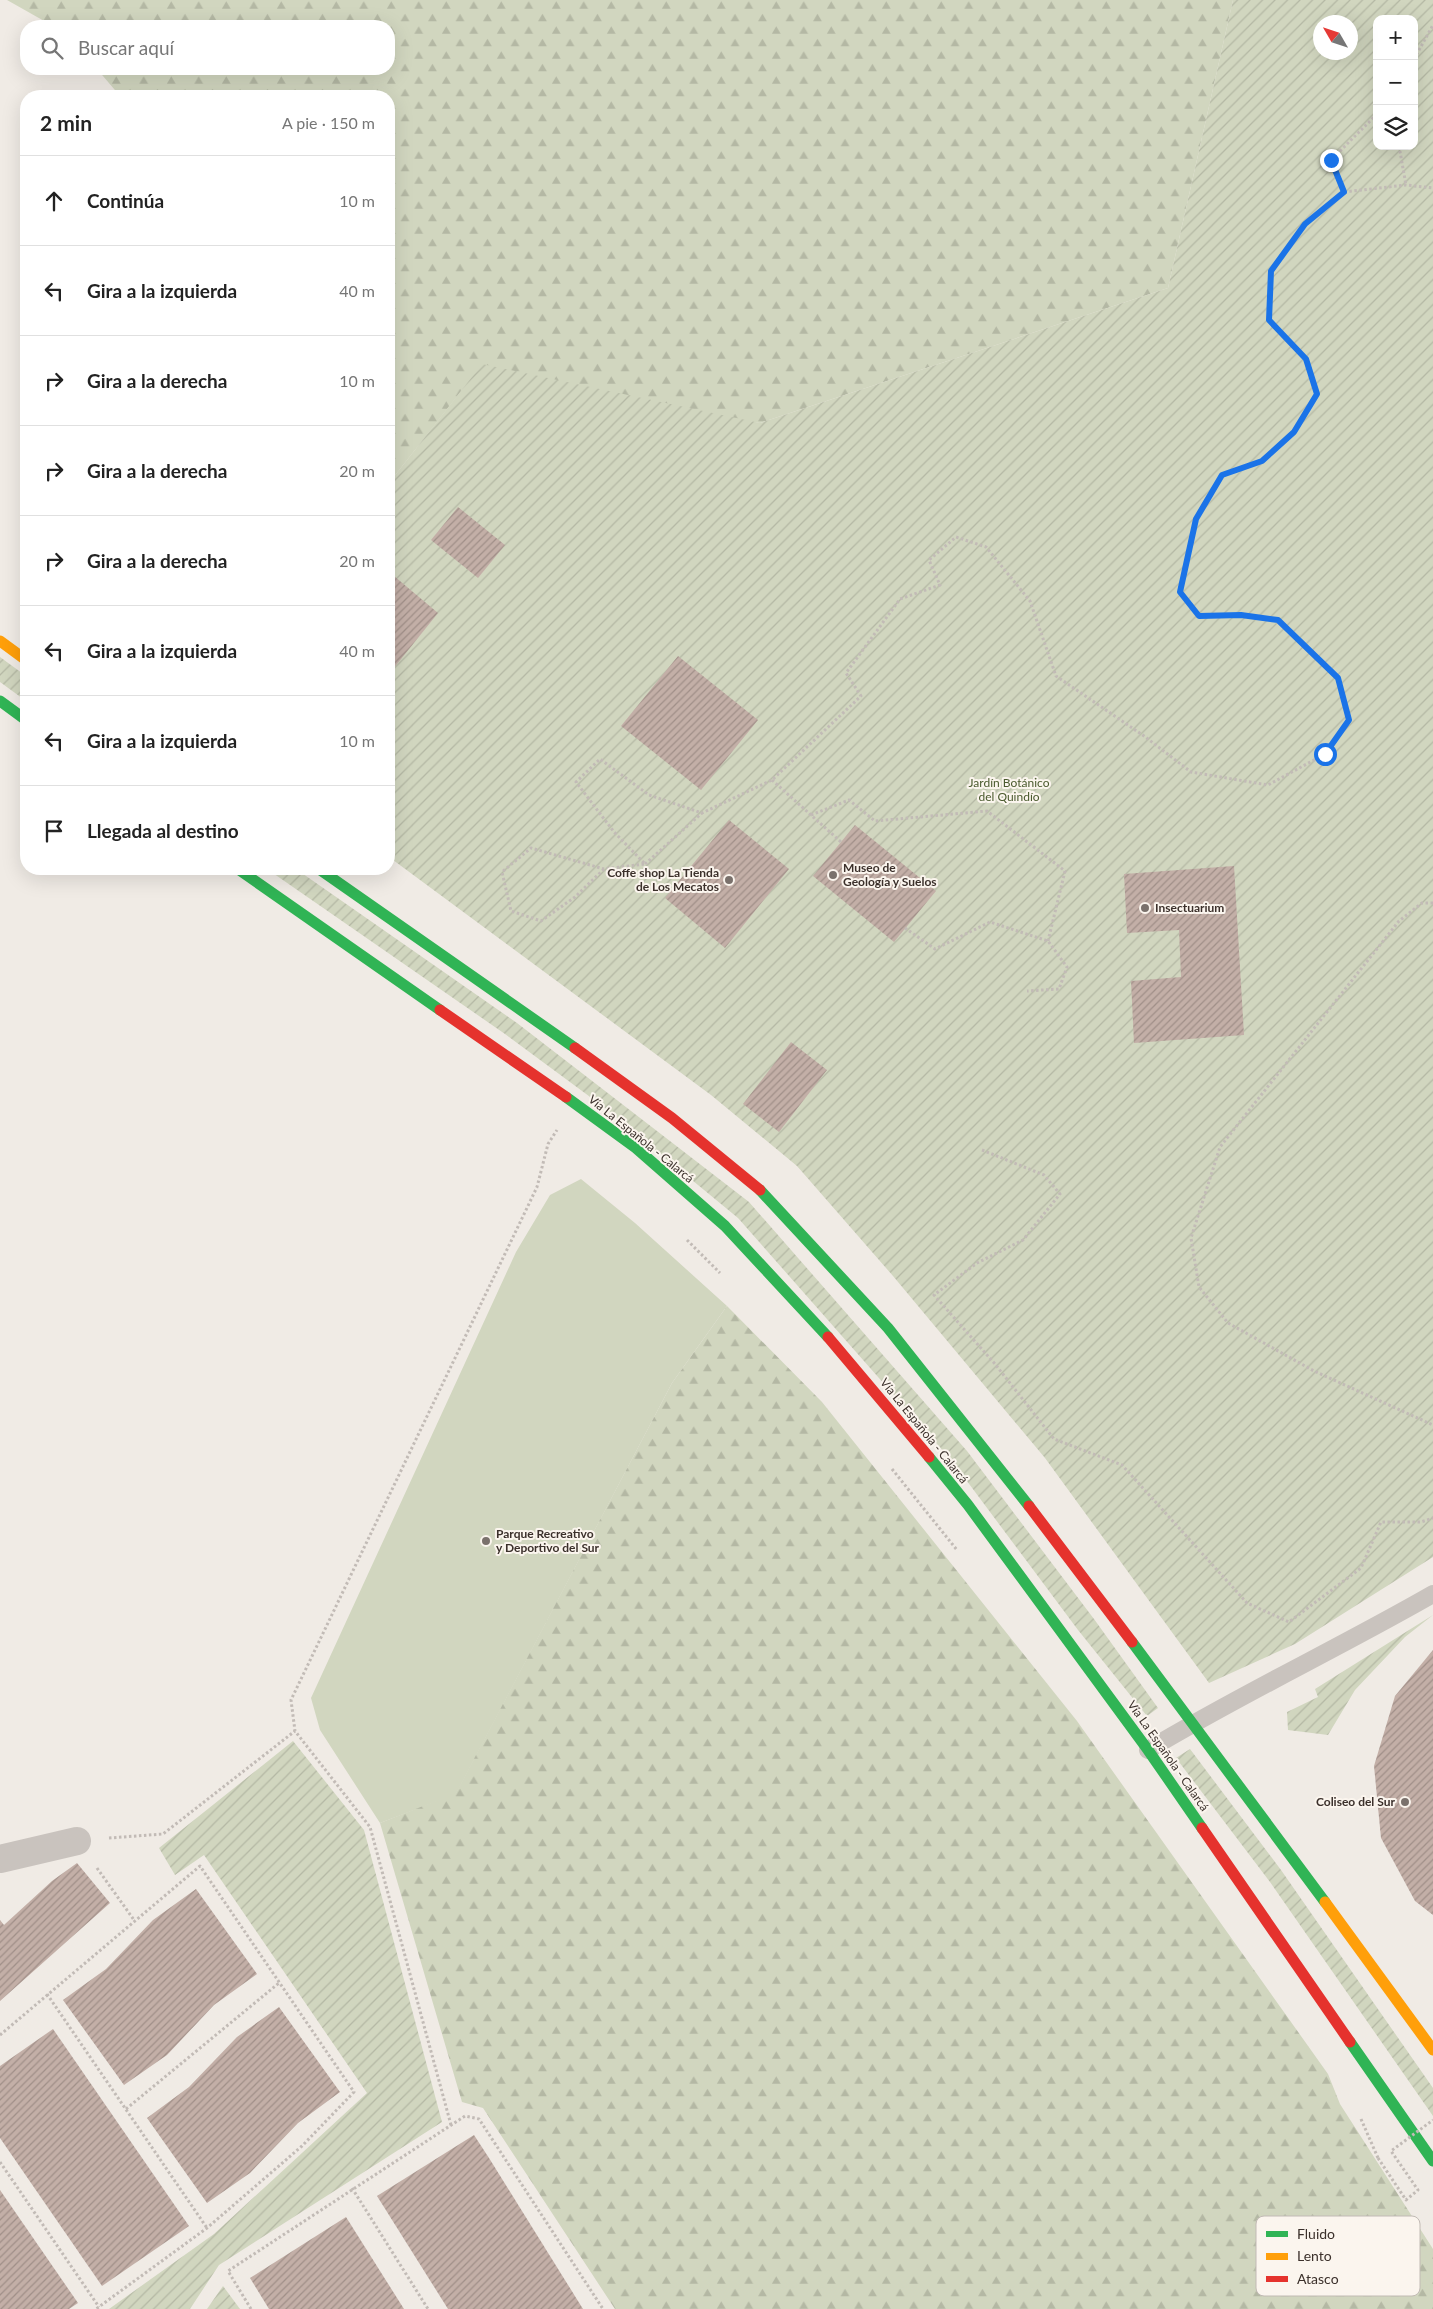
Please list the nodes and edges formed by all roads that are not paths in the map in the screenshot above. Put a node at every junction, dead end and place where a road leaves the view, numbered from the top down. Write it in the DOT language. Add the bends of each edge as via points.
graph roads {
  1 [pos="0,641"];
  2 [pos="20,656"];
  3 [pos="0,701"];
  4 [pos="20,716"];
  5 [pos="247,875"];
  6 [pos="328,875"];
  7 [pos="1433,1594"];
  8 [pos="1194,1723"];
  9 [pos="1148,1750"];
  10 [pos="77,1841"];
  11 [pos="0,1859"];
  12 [pos="1433,2050"];
  13 [pos="1433,2161"];
  1 -- 2 [label="highway"];
  3 -- 4 [label="highway"];
  5 -- 9 [label="highway, Vía La Española - Calarcá" via="579,1106 636,1148 725,1226 851,1362 968,1505"];
  6 -- 8 [label="highway" via="591,1059 672,1118 759,1189 888,1328 1002,1470"];
  7 -- 8 [label="lane"];
  8 -- 9 [label="lane"];
  8 -- 12 [label="highway"];
  9 -- 13 [label="highway, Vía La Española - Calarcá"];
  10 -- 11 [label="street"];
}
